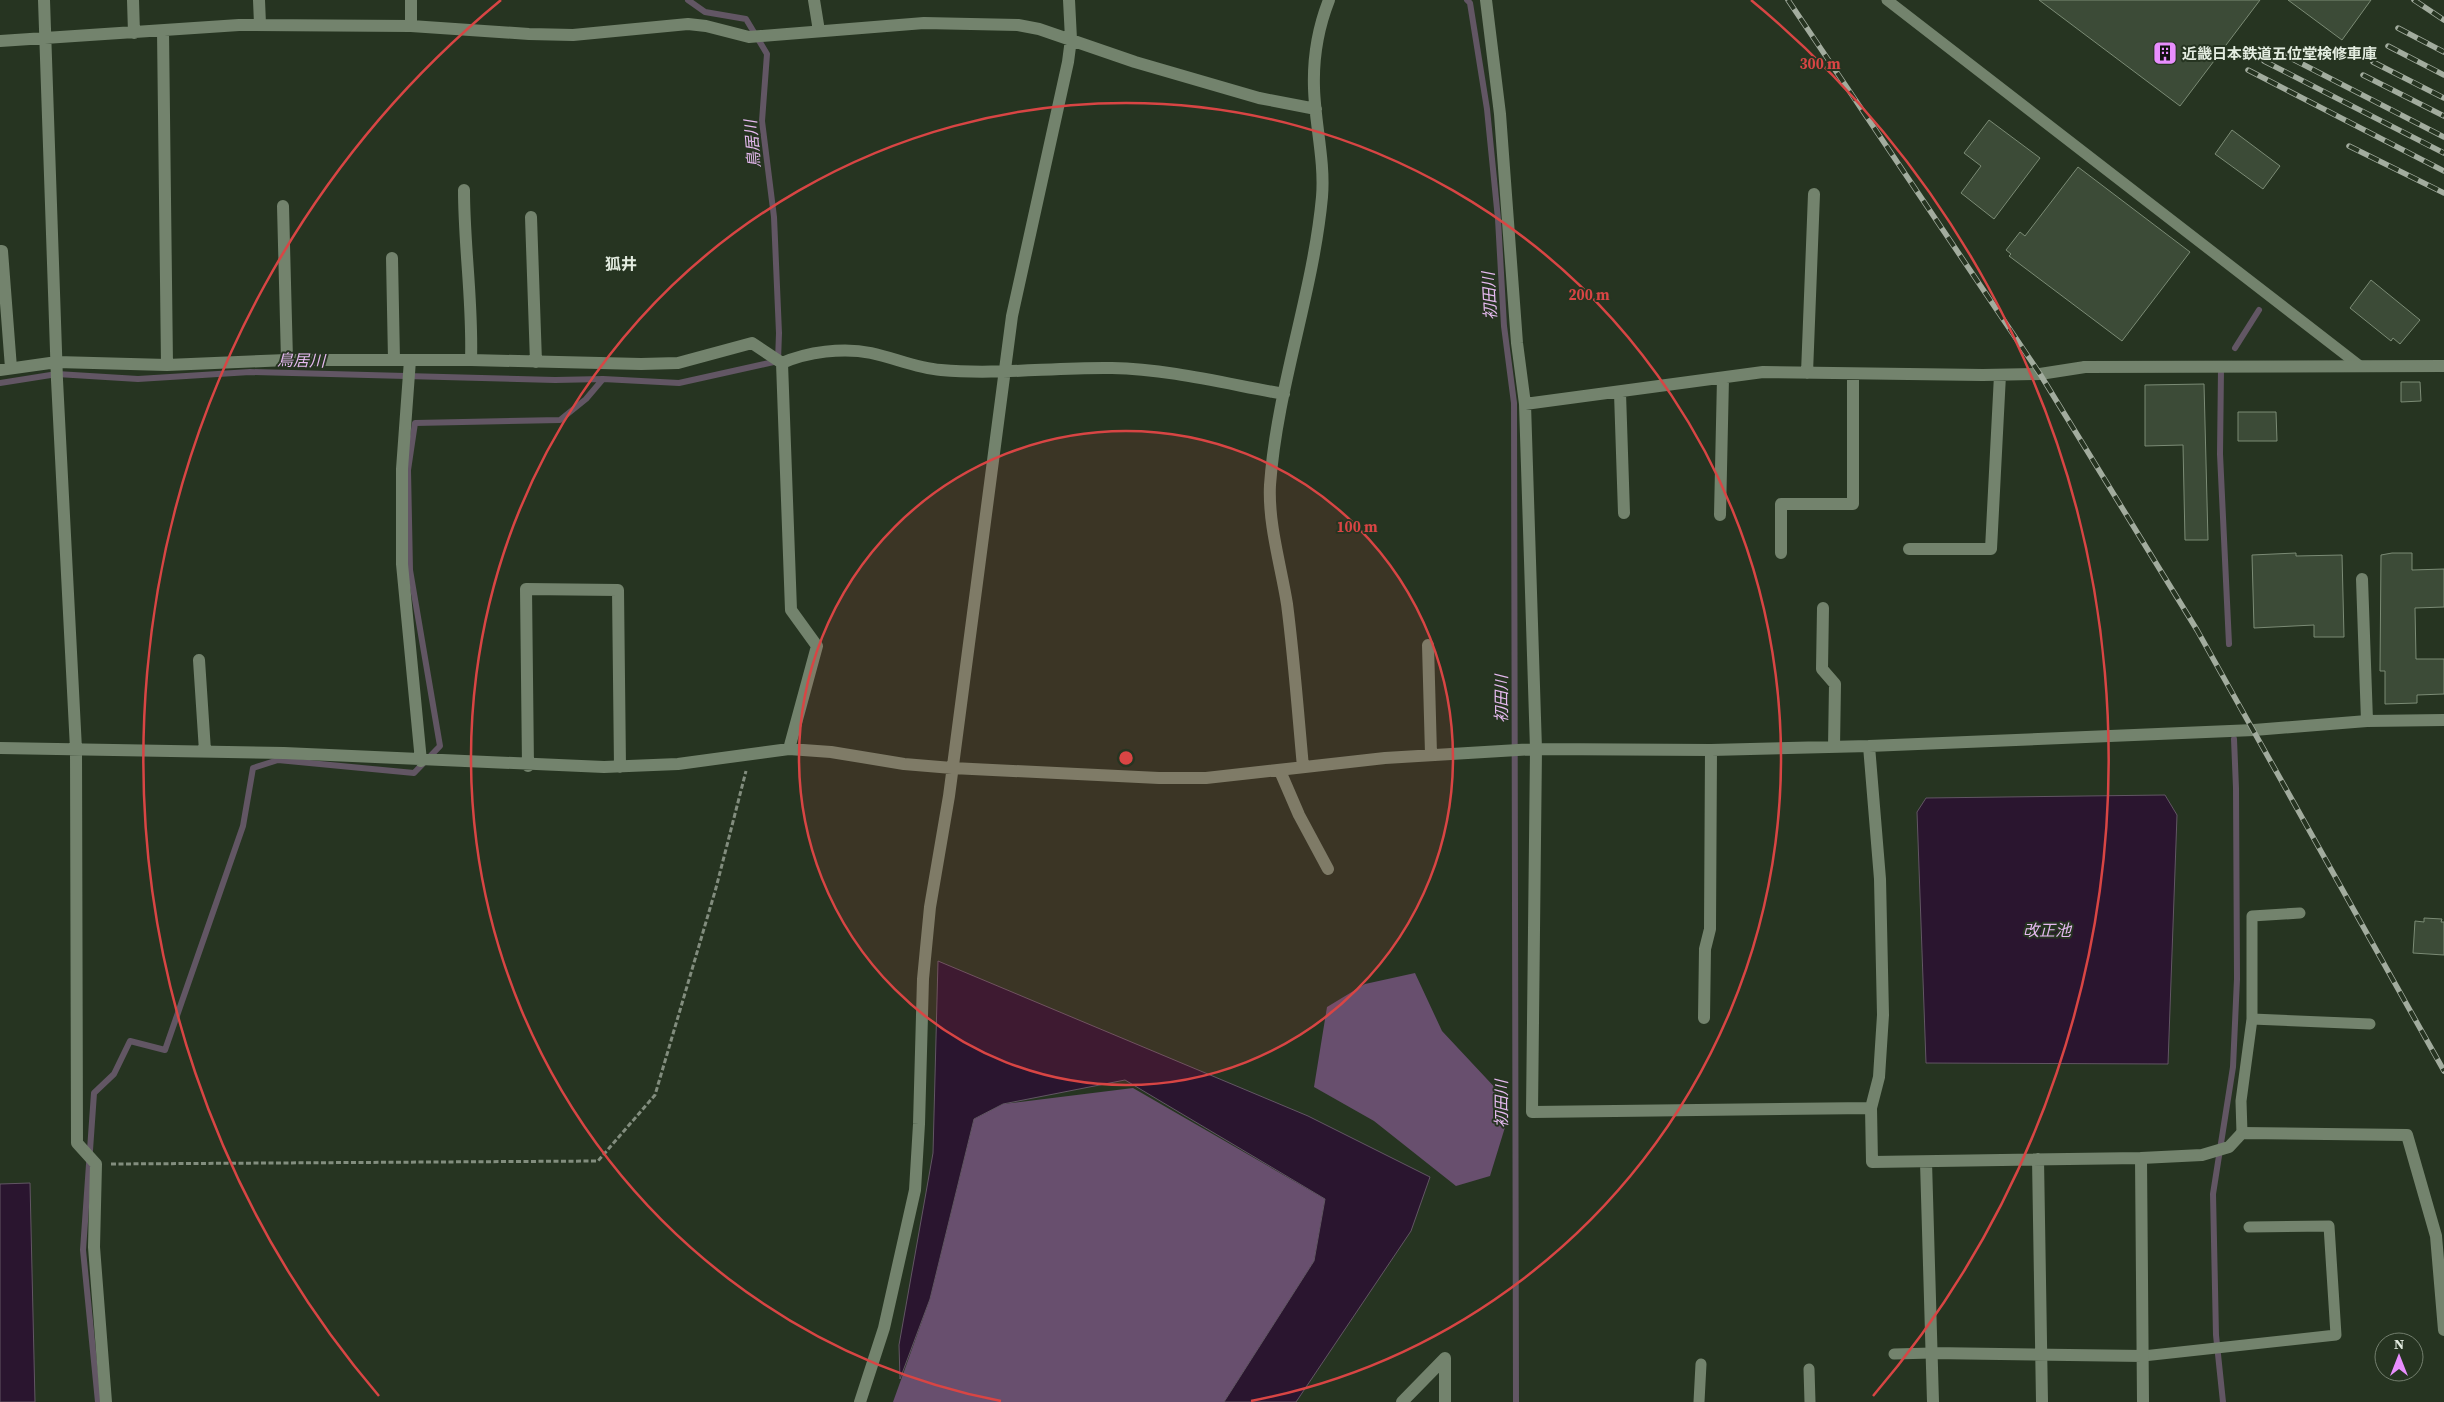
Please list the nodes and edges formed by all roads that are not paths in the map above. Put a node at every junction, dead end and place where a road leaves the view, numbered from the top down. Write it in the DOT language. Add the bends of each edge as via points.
graph roads {
  1 [pos="44,0"];
  2 [pos="133,0"];
  3 [pos="260,0"];
  4 [pos="411,0"];
  5 [pos="814,0"];
  6 [pos="1069,0"];
  7 [pos="1329,0"];
  8 [pos="1486,0"];
  9 [pos="1888,0"];
  10 [pos="260,24"];
  11 [pos="411,26"];
  12 [pos="163,31"];
  13 [pos="819,31"];
  14 [pos="134,33"];
  15 [pos="46,39"];
  16 [pos="1071,39"];
  17 [pos="0,41"];
  18 [pos="1316,109"];
  19 [pos="464,190"];
  20 [pos="1814,194"];
  21 [pos="282,206"];
  22 [pos="531,218"];
  23 [pos="0,251"];
  24 [pos="392,258"];
  25 [pos="287,360"];
  26 [pos="394,360"];
  27 [pos="410,360"];
  28 [pos="471,360"];
  29 [pos="57,362"];
  30 [pos="536,362"];
  31 [pos="782,363"];
  32 [pos="167,365"];
  33 [pos="2360,366"];
  34 [pos="2444,366"];
  35 [pos="5,369"];
  36 [pos="1004,371"];
  37 [pos="1807,373"];
  38 [pos="1853,374"];
  39 [pos="2000,375"];
  40 [pos="1723,378"];
  41 [pos="1620,393"];
  42 [pos="1284,394"];
  43 [pos="1525,404"];
  44 [pos="1624,513"];
  45 [pos="1720,515"];
  46 [pos="1909,549"];
  47 [pos="1781,553"];
  48 [pos="2362,579"];
  49 [pos="1823,608"];
  50 [pos="1428,645"];
  51 [pos="199,660"];
  52 [pos="2444,720"];
  53 [pos="2367,721"];
  54 [pos="1869,746"];
  55 [pos="1834,747"];
  56 [pos="0,748"];
  57 [pos="1536,748"];
  58 [pos="76,749"];
  59 [pos="789,749"];
  60 [pos="1711,750"];
  61 [pos="205,751"];
  62 [pos="1431,754"];
  63 [pos="421,760"];
  64 [pos="528,766"];
  65 [pos="620,767"];
  66 [pos="1303,767"];
  67 [pos="952,768"];
  68 [pos="1280,771"];
  69 [pos="1328,869"];
  70 [pos="2300,913"];
  71 [pos="1704,1018"];
  72 [pos="2252,1019"];
  73 [pos="2370,1024"];
  74 [pos="1872,1108"];
  75 [pos="2242,1133"];
  76 [pos="2141,1158"];
  77 [pos="2038,1160"];
  78 [pos="1926,1162"];
  79 [pos="2249,1227"];
  80 [pos="2444,1330"];
  81 [pos="1932,1353"];
  82 [pos="1894,1354"];
  83 [pos="2041,1356"];
  84 [pos="2143,1356"];
  85 [pos="1701,1364"];
  86 [pos="1809,1369"];
  87 [pos="106,1402"];
  88 [pos="860,1402"];
  89 [pos="1402,1402"];
  90 [pos="1445,1402"];
  91 [pos="1699,1402"];
  92 [pos="1810,1402"];
  93 [pos="1933,1402"];
  94 [pos="2042,1402"];
  95 [pos="2143,1402"];
  1 -- 15 [label="street"];
  2 -- 14 [label="street"];
  3 -- 10 [label="street"];
  4 -- 11 [label="street"];
  5 -- 13 [label="street"];
  6 -- 16 [label="street"];
  7 -- 18 [label="street" via="1314,64"];
  8 -- 43 [label="street" via="1500,114 1517,343"];
  9 -- 33 [label="lane"];
  10 -- 11 [label="street"];
  10 -- 12 [label="street"];
  11 -- 13 [label="street" via="573,35 688,24 749,37"];
  12 -- 14 [label="street"];
  12 -- 32 [label="street"];
  13 -- 16 [label="street" via="924,23 1018,25"];
  14 -- 15 [label="street"];
  15 -- 17 [label="street"];
  15 -- 29 [label="street"];
  16 -- 18 [label="street" via="1135,62 1259,98"];
  16 -- 36 [label="street" via="1020,275"];
  18 -- 42 [label="street" via="1322,194 1318,230"];
  19 -- 28 [label="street" via="464,244 472,316"];
  20 -- 37 [label="street"];
  21 -- 25 [label="street"];
  22 -- 30 [label="street"];
  23 -- 35 [label="street"];
  24 -- 26 [label="street"];
  25 -- 26 [label="street"];
  25 -- 32 [label="street"];
  26 -- 27 [label="street"];
  27 -- 28 [label="street"];
  27 -- 63 [label="street" via="402,469 402,564"];
  28 -- 30 [label="street"];
  29 -- 32 [label="street"];
  29 -- 35 [label="street"];
  29 -- 58 [label="street"];
  30 -- 31 [label="street" via="678,363 752,343"];
  31 -- 36 [label="street" via="796,357 858,351 929,369"];
  31 -- 59 [label="street" via="791,610 817,646"];
  33 -- 34 [label="street"];
  33 -- 39 [label="street" via="2085,367 2040,374"];
  36 -- 42 [label="street" via="1114,368 1170,373"];
  36 -- 67 [label="street"];
  37 -- 38 [label="street"];
  37 -- 40 [label="street" via="1763,372"];
  38 -- 39 [label="street"];
  38 -- 47 [label="street" via="1852,504 1781,504"];
  39 -- 46 [label="street" via="1991,549"];
  40 -- 41 [label="street"];
  40 -- 45 [label="street"];
  41 -- 43 [label="street"];
  41 -- 44 [label="street"];
  42 -- 66 [label="street" via="1270,486 1287,607"];
  43 -- 57 [label="street"];
  48 -- 53 [label="street"];
  49 -- 55 [label="street" via="1822,669 1835,684"];
  50 -- 62 [label="street"];
  51 -- 61 [label="street"];
  52 -- 53 [label="street"];
  53 -- 54 [label="street" via="2254,730"];
  54 -- 55 [label="street"];
  54 -- 74 [label="street" via="1880,879 1883,1015 1879,1077"];
  55 -- 60 [label="street"];
  56 -- 58 [label="street"];
  57 -- 60 [label="street"];
  57 -- 62 [label="street"];
  57 -- 74 [label="street" via="1532,1112"];
  58 -- 61 [label="street"];
  58 -- 87 [label="street" via="77,1143 96,1164 94,1247"];
  59 -- 65 [label="street" via="678,764"];
  59 -- 67 [label="street"];
  60 -- 71 [label="street" via="1710,929 1705,949"];
  61 -- 63 [label="street"];
  62 -- 66 [label="street"];
  63 -- 64 [label="street"];
  64 -- 65 [label="street"];
  64 -- 65 [label="street" via="526,589 618,590"];
  66 -- 68 [label="street"];
  67 -- 68 [label="street" via="1160,778 1206,778"];
  67 -- 88 [label="street" via="925,943 915,1190 884,1328"];
  68 -- 69 [label="street"];
  70 -- 72 [label="lane" via="2252,916"];
  72 -- 73 [label="lane"];
  72 -- 75 [label="lane" via="2241,1101"];
  74 -- 78 [label="street" via="1872,1162"];
  75 -- 76 [label="street" via="2229,1147 2202,1155"];
  75 -- 80 [label="street" via="2407,1135 2436,1236"];
  76 -- 77 [label="street"];
  76 -- 84 [label="street"];
  77 -- 78 [label="street"];
  77 -- 83 [label="street"];
  78 -- 81 [label="street"];
  79 -- 84 [label="lane" via="2329,1226 2336,1335"];
  81 -- 82 [label="lane"];
  81 -- 83 [label="street"];
  81 -- 93 [label="street"];
  83 -- 84 [label="street"];
  83 -- 94 [label="street"];
  84 -- 95 [label="street"];
  85 -- 91 [label="lane"];
  86 -- 92 [label="lane"];
  89 -- 90 [label="street" via="1445,1358"];
}
